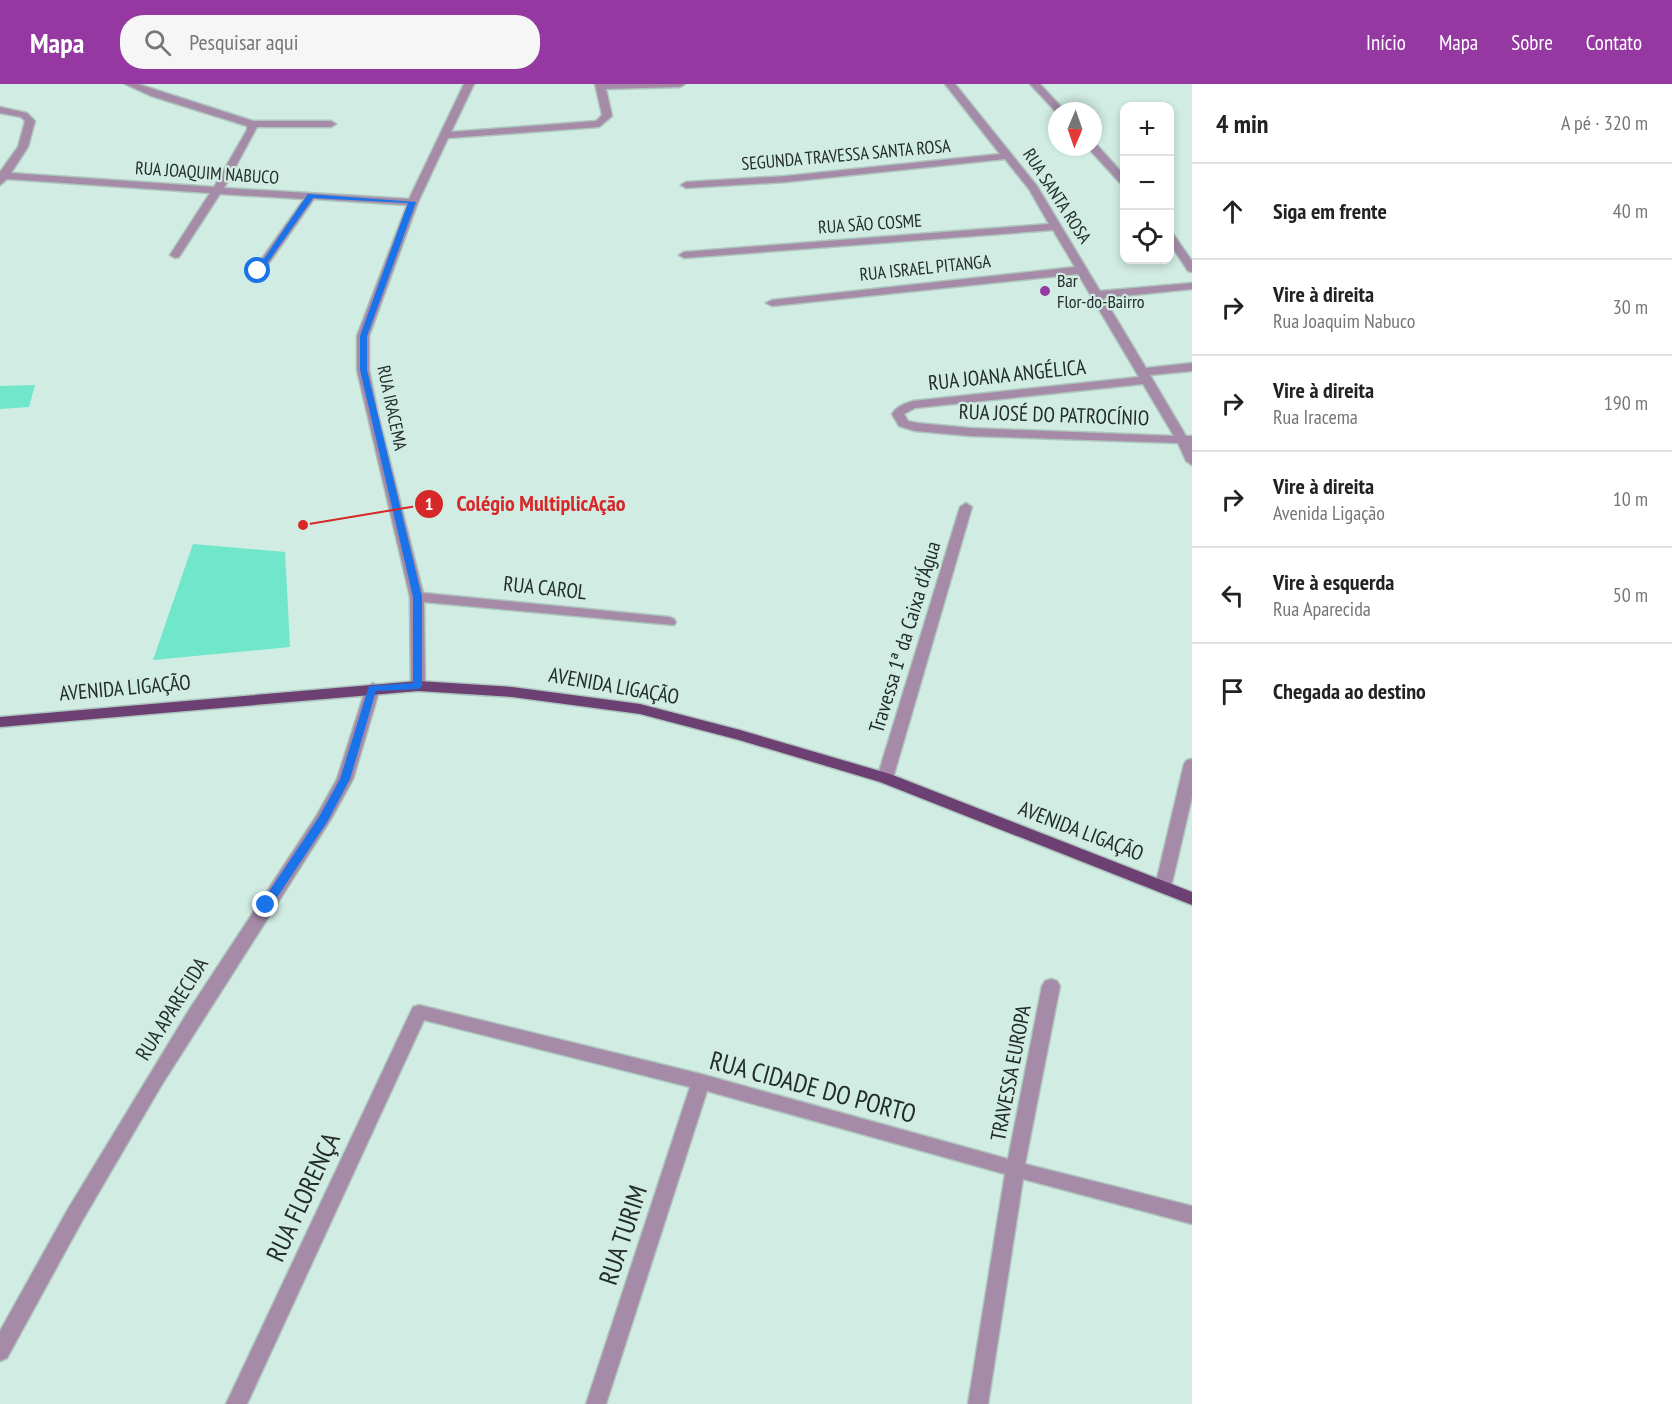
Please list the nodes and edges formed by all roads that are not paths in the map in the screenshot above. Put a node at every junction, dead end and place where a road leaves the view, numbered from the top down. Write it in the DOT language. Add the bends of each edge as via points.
graph roads {
  1 [pos="132,84"];
  2 [pos="469,84"];
  3 [pos="680,84"];
  4 [pos="950,84"];
  5 [pos="1035,84"];
  6 [pos="600,85"];
  7 [pos="1052,102"];
  8 [pos="0,110"];
  9 [pos="252,124"];
  10 [pos="331,124"];
  11 [pos="444,135"];
  12 [pos="1008,156"];
  13 [pos="1101,156"];
  14 [pos="1120,176"];
  15 [pos="2,177"];
  16 [pos="686,185"];
  17 [pos="218,191"];
  18 [pos="311,196"];
  19 [pos="412,202"];
  20 [pos="1058,227"];
  21 [pos="1174,243"];
  22 [pos="175,255"];
  23 [pos="684,255"];
  24 [pos="1192,269"];
  25 [pos="1082,270"];
  26 [pos="258,271"];
  27 [pos="1192,286"];
  28 [pos="1096,295"];
  29 [pos="772,303"];
  30 [pos="1192,367"];
  31 [pos="1145,376"];
  32 [pos="915,427"];
  33 [pos="1187,440"];
  34 [pos="1192,461"];
  35 [pos="966,507"];
  36 [pos="417,597"];
  37 [pos="669,622"];
  38 [pos="418,686"];
  39 [pos="373,688"];
  40 [pos="0,722"];
  41 [pos="1192,764"];
  42 [pos="885,778"];
  43 [pos="1163,887"];
  44 [pos="1192,899"];
  45 [pos="1051,986"];
  46 [pos="419,1012"];
  47 [pos="701,1082"];
  48 [pos="1015,1169"];
  49 [pos="1192,1215"];
  50 [pos="0,1351"];
  51 [pos="236,1404"];
  52 [pos="596,1404"];
  53 [pos="978,1404"];
  1 -- 9 [label="street"];
  2 -- 11 [label="street, RUA IRACEMA"];
  3 -- 6 [label="street"];
  4 -- 12 [label="street, RUA SANTA ROSA"];
  5 -- 7 [label="street"];
  6 -- 11 [label="street" via="607,116 599,124"];
  8 -- 15 [label="street" via="24,115 30,122 23,147"];
  9 -- 10 [label="street"];
  9 -- 17 [label="street"];
  11 -- 19 [label="street, RUA IRACEMA"];
  12 -- 16 [label="street, SEGUNDA TRAVESSA SANTA ROSA"];
  12 -- 20 [label="street, RUA SANTA ROSA"];
  13 -- 14 [label="street"];
  15 -- 17 [label="street, RUA JOAQUIM NABUCO"];
  17 -- 18 [label="street, RUA JOAQUIM NABUCO"];
  17 -- 22 [label="street"];
  18 -- 19 [label="street, RUA JOAQUIM NABUCO"];
  18 -- 26 [label="street"];
  19 -- 36 [label="street, RUA IRACEMA" via="363,336 363,370"];
  20 -- 23 [label="street, RUA SÃO COSME"];
  20 -- 25 [label="street, RUA SANTA ROSA"];
  21 -- 24 [label="street"];
  25 -- 28 [label="street, RUA SANTA ROSA"];
  25 -- 29 [label="street, RUA ISRAEL PITANGA"];
  27 -- 28 [label="street"];
  28 -- 31 [label="street, RUA SANTA ROSA"];
  30 -- 31 [label="street"];
  31 -- 32 [label="street, RUA JOANA ANGÉLICA" via="913,405 901,410 899,420"];
  31 -- 33 [label="street, RUA SANTA ROSA"];
  32 -- 33 [label="street, RUA JOSÉ DO PATROCÍNIO"];
  33 -- 34 [label="street, RUA SANTA ROSA"];
  35 -- 42 [label="street, Travessa 1ª da Caixa d'Água"];
  36 -- 37 [label="street, RUA CAROL"];
  36 -- 38 [label="street, RUA IRACEMA"];
  38 -- 39 [label="main road, AVENIDA LIGAÇÃO"];
  38 -- 42 [label="main road, AVENIDA LIGAÇÃO" via="512,692 640,709"];
  39 -- 40 [label="main road, AVENIDA LIGAÇÃO"];
  39 -- 50 [label="street, RUA APARECIDA" via="345,779 323,819 170,1053"];
  41 -- 43 [label="street"];
  42 -- 43 [label="main road, AVENIDA LIGAÇÃO"];
  43 -- 44 [label="main road, AVENIDA LIGAÇÃO"];
  45 -- 48 [label="street, TRAVESSA EUROPA"];
  46 -- 47 [label="street, RUA CIDADE DO PORTO"];
  46 -- 51 [label="street, RUA FLORENÇA"];
  47 -- 48 [label="street, RUA CIDADE DO PORTO"];
  47 -- 52 [label="street, RUA TURIM"];
  48 -- 49 [label="street, RUA CIDADE DO PORTO"];
  48 -- 53 [label="street, TRAVESSA EUROPA"];
}
